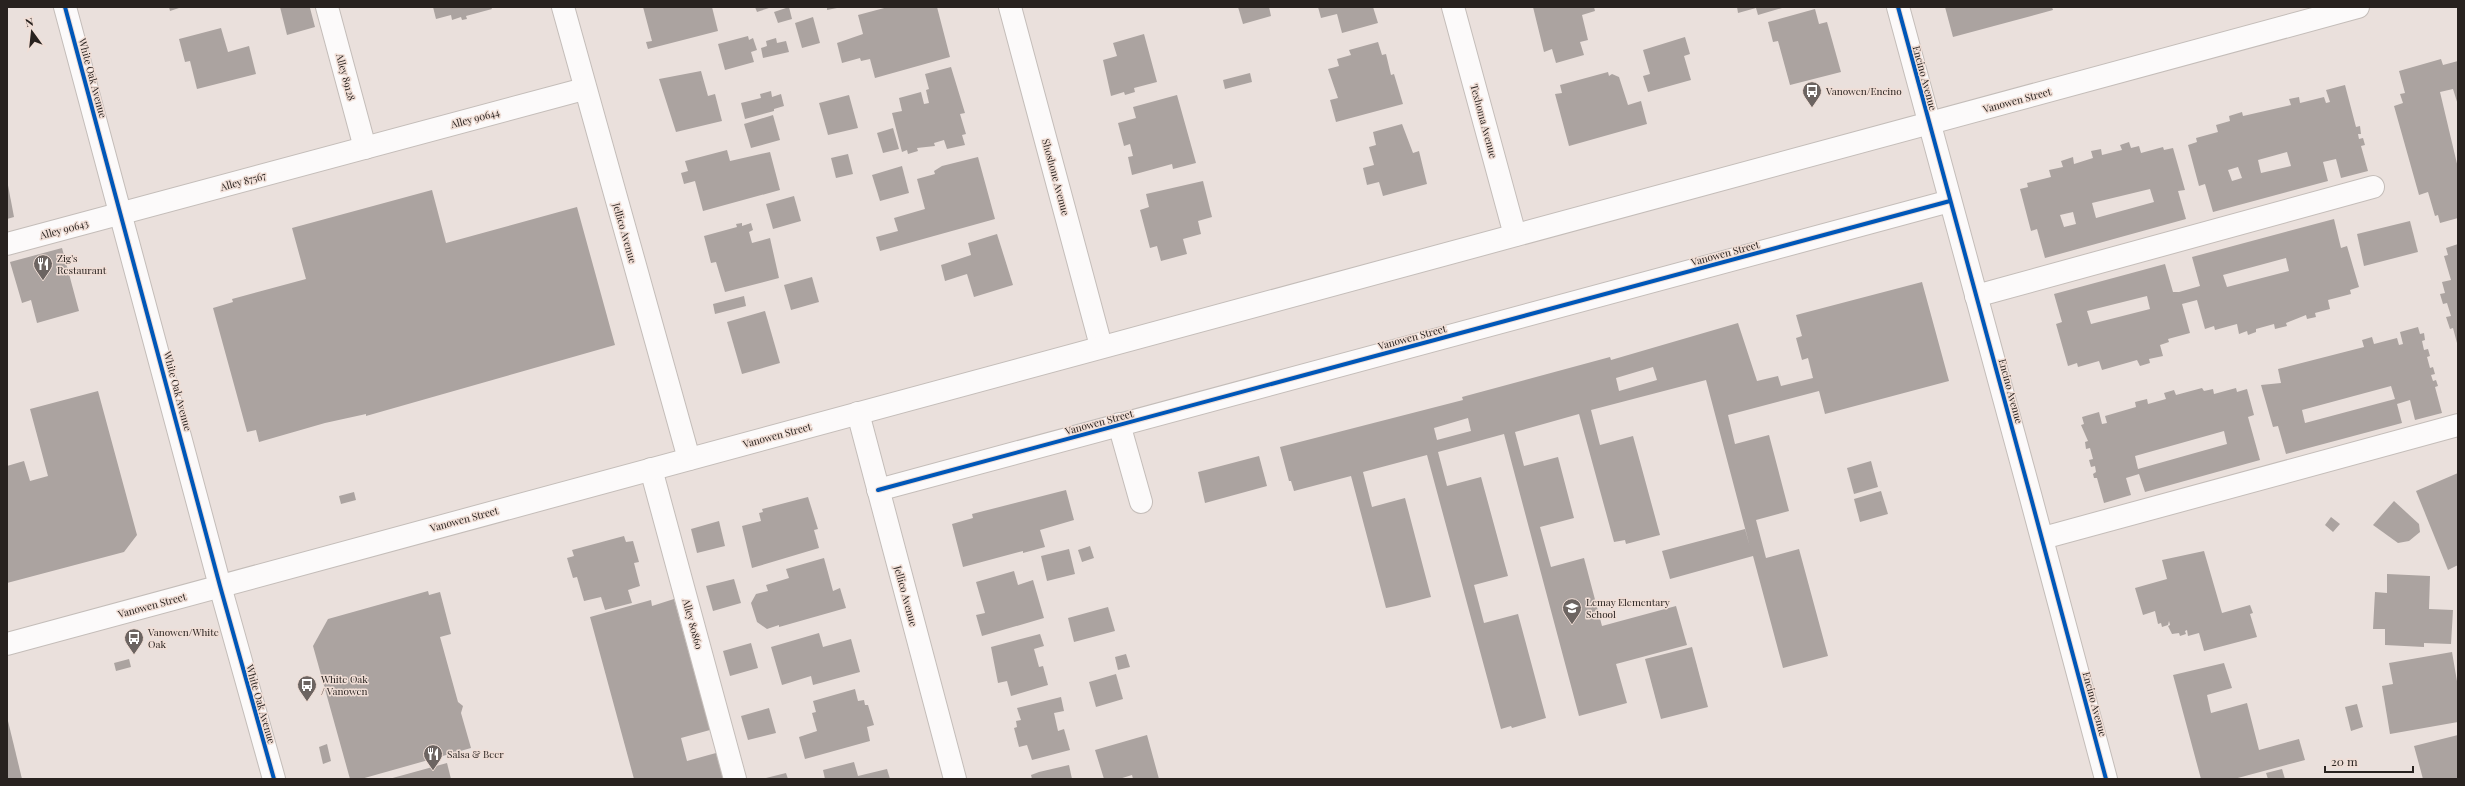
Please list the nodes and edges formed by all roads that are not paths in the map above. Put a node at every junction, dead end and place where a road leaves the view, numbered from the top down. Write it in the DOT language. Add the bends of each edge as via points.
graph roads {
  1 [pos="65,7"];
  2 [pos="327,7"];
  3 [pos="562,7"];
  4 [pos="1010,7"];
  5 [pos="1453,7"];
  6 [pos="1898,7"];
  7 [pos="2358,7"];
  8 [pos="584,89"];
  9 [pos="1929,123"];
  10 [pos="365,148"];
  11 [pos="2373,187"];
  12 [pos="1950,201"];
  13 [pos="121,213"];
  14 [pos="1514,235"];
  15 [pos="7,244"];
  16 [pos="1976,296"];
  17 [pos="1101,346"];
  18 [pos="858,413"];
  19 [pos="1119,424"];
  20 [pos="2458,425"];
  21 [pos="689,459"];
  22 [pos="651,469"];
  23 [pos="878,490"];
  24 [pos="1141,502"];
  25 [pos="2043,538"];
  26 [pos="220,586"];
  27 [pos="7,644"];
  28 [pos="274,779"];
  29 [pos="735,779"];
  30 [pos="955,779"];
  31 [pos="2106,779"];
  1 -- 13 [label="street, White Oak Avenue"];
  2 -- 10 [label="street, Alley 89128"];
  3 -- 8 [label="street, Jellico Avenue"];
  4 -- 17 [label="street, Shoshone Avenue"];
  5 -- 14 [label="street, Texhoma Avenue"];
  6 -- 9 [label="street, Encino Avenue"];
  7 -- 9 [label="street, Vanowen Street"];
  8 -- 10 [label="street, Alley 90644"];
  8 -- 21 [label="street, Jellico Avenue"];
  9 -- 12 [label="street, Encino Avenue"];
  9 -- 14 [label="street, Vanowen Street"];
  10 -- 13 [label="street, Alley 87567"];
  11 -- 16 [label="street"];
  12 -- 16 [label="street, Encino Avenue"];
  12 -- 19 [label="street, Vanowen Street"];
  13 -- 15 [label="street, Alley 90643"];
  13 -- 26 [label="street, White Oak Avenue"];
  14 -- 17 [label="street, Vanowen Street"];
  16 -- 25 [label="street, Encino Avenue"];
  17 -- 18 [label="street, Vanowen Street"];
  18 -- 21 [label="street, Vanowen Street"];
  18 -- 23 [label="street, Jellico Avenue"];
  19 -- 23 [label="street, Vanowen Street"];
  19 -- 24 [label="street"];
  20 -- 25 [label="street"];
  21 -- 22 [label="street, Vanowen Street"];
  22 -- 26 [label="street, Vanowen Street"];
  22 -- 29 [label="street, Alley 80860"];
  23 -- 30 [label="street, Jellico Avenue"];
  25 -- 31 [label="street, Encino Avenue"];
  26 -- 27 [label="street, Vanowen Street"];
  26 -- 28 [label="street, White Oak Avenue"];
}
